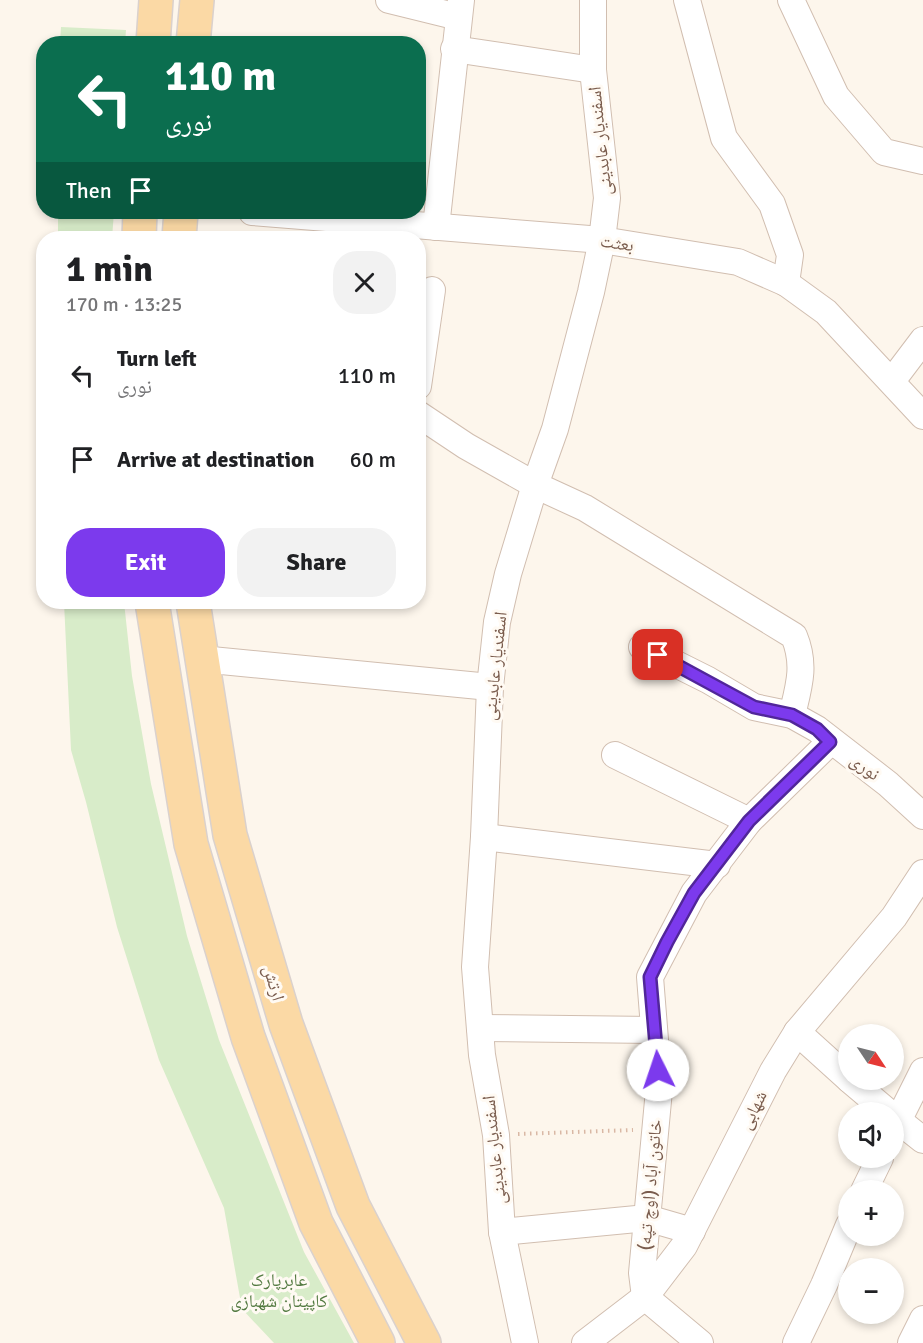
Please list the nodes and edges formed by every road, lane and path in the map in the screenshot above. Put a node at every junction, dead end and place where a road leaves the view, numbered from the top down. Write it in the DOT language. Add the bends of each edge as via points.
graph roads {
  1 [pos="156,0"];
  2 [pos="197,0"];
  3 [pos="388,0"];
  4 [pos="593,0"];
  5 [pos="687,0"];
  6 [pos="791,0"];
  7 [pos="459,8"];
  8 [pos="154,36"];
  9 [pos="195,36"];
  10 [pos="454,49"];
  11 [pos="592,70"];
  12 [pos="923,161"];
  13 [pos="338,219"];
  14 [pos="436,227"];
  15 [pos="602,240"];
  16 [pos="786,283"];
  17 [pos="432,290"];
  18 [pos="426,331"];
  19 [pos="923,340"];
  20 [pos="892,381"];
  21 [pos="923,416"];
  22 [pos="426,419"];
  23 [pos="535,485"];
  24 [pos="153,609"];
  25 [pos="194,609"];
  26 [pos="642,647"];
  27 [pos="201,659"];
  28 [pos="490,687"];
  29 [pos="792,715"];
  30 [pos="830,742"];
  31 [pos="615,754"];
  32 [pos="923,816"];
  33 [pos="749,821"];
  34 [pos="483,837"];
  35 [pos="717,865"];
  36 [pos="923,873"];
  37 [pos="480,1028"];
  38 [pos="654,1029"];
  39 [pos="797,1032"];
  40 [pos="838,1070"];
  41 [pos="923,1071"];
  42 [pos="860,1090"];
  43 [pos="874,1102"];
  44 [pos="904,1103"];
  45 [pos="904,1127"];
  46 [pos="655,1130"];
  47 [pos="496,1135"];
  48 [pos="923,1140"];
  49 [pos="647,1218"];
  50 [pos="692,1231"];
  51 [pos="502,1232"];
  52 [pos="840,1246"];
  53 [pos="645,1297"];
  54 [pos="923,1319"];
  55 [pos="378,1343"];
  56 [pos="424,1343"];
  57 [pos="525,1343"];
  58 [pos="585,1343"];
  59 [pos="700,1343"];
  60 [pos="796,1343"];
  61 [pos="911,1343"];
  1 -- 8 [label="main road"];
  2 -- 9 [label="main road"];
  3 -- 7 [label="street"];
  4 -- 11 [label="street, اسفندیار عابدینی"];
  5 -- 16 [label="street" via="724,138 772,204 790,255"];
  6 -- 12 [label="street" via="836,96 884,152"];
  7 -- 10 [label="street"];
  10 -- 11 [label="street"];
  10 -- 14 [label="street"];
  11 -- 15 [label="street, اسفندیار عابدینی" via="608,198"];
  13 -- 14 [label="street, بعثت"];
  14 -- 15 [label="street, بعثت"];
  15 -- 16 [label="street, بعثت" via="738,262"];
  15 -- 23 [label="street, اسفندیار عابدینی" via="555,429"];
  16 -- 20 [label="street, بعثت" via="826,312"];
  17 -- 18 [label="street"];
  19 -- 20 [label="street"];
  20 -- 21 [label="street, بعثت"];
  22 -- 23 [label="street"];
  23 -- 28 [label="street, اسفندیار عابدینی" via="508,574"];
  23 -- 29 [label="street" via="585,508 794,636 800,651 801,677"];
  24 -- 55 [label="main road" via="191,844 248,1037 316,1223"];
  25 -- 27 [label="main road, ارتش"];
  26 -- 29 [label="street, نوری" via="754,707"];
  27 -- 28 [label="street"];
  27 -- 56 [label="main road, ارتش" via="230,834 286,1024 353,1206"];
  28 -- 34 [label="street, اسفندیار عابدینی"];
  29 -- 30 [label="street, نوری" via="817,729"];
  30 -- 32 [label="street, نوری" via="888,784"];
  30 -- 33 [label="street, خاتون آباد (اوچ تپه)"];
  31 -- 33 [label="street"];
  33 -- 35 [label="street, خاتون آباد (اوچ تپه)"];
  34 -- 35 [label="street"];
  34 -- 37 [label="street, اسفندیار عابدینی" via="475,968"];
  35 -- 38 [label="street, خاتون آباد (اوچ تپه)" via="694,893 650,977"];
  36 -- 39 [label="street, شهابی" via="894,917"];
  37 -- 38 [label="street"];
  37 -- 47 [label="street, اسفندیار عابدینی"];
  38 -- 46 [label="street, خاتون آباد (اوچ تپه)" via="659,1090"];
  39 -- 40 [label="street"];
  39 -- 50 [label="street, شهابی" via="772,1071"];
  41 -- 44 [label="street"];
  42 -- 43 [label="street"];
  45 -- 48 [label="street"];
  46 -- 47 [label="path"];
  46 -- 49 [label="street, خاتون آباد (اوچ تپه)"];
  47 -- 51 [label="street, اسفندیار عابدینی"];
  49 -- 50 [label="street"];
  49 -- 51 [label="street"];
  49 -- 53 [label="street, خاتون آباد (اوچ تپه)" via="642,1273"];
  50 -- 53 [label="street, شهابی"];
  51 -- 57 [label="street, اسفندیار عابدینی"];
  52 -- 60 [label="street"];
  53 -- 58 [label="street, شهابی"];
  53 -- 59 [label="street"];
  54 -- 61 [label="street"];
}
